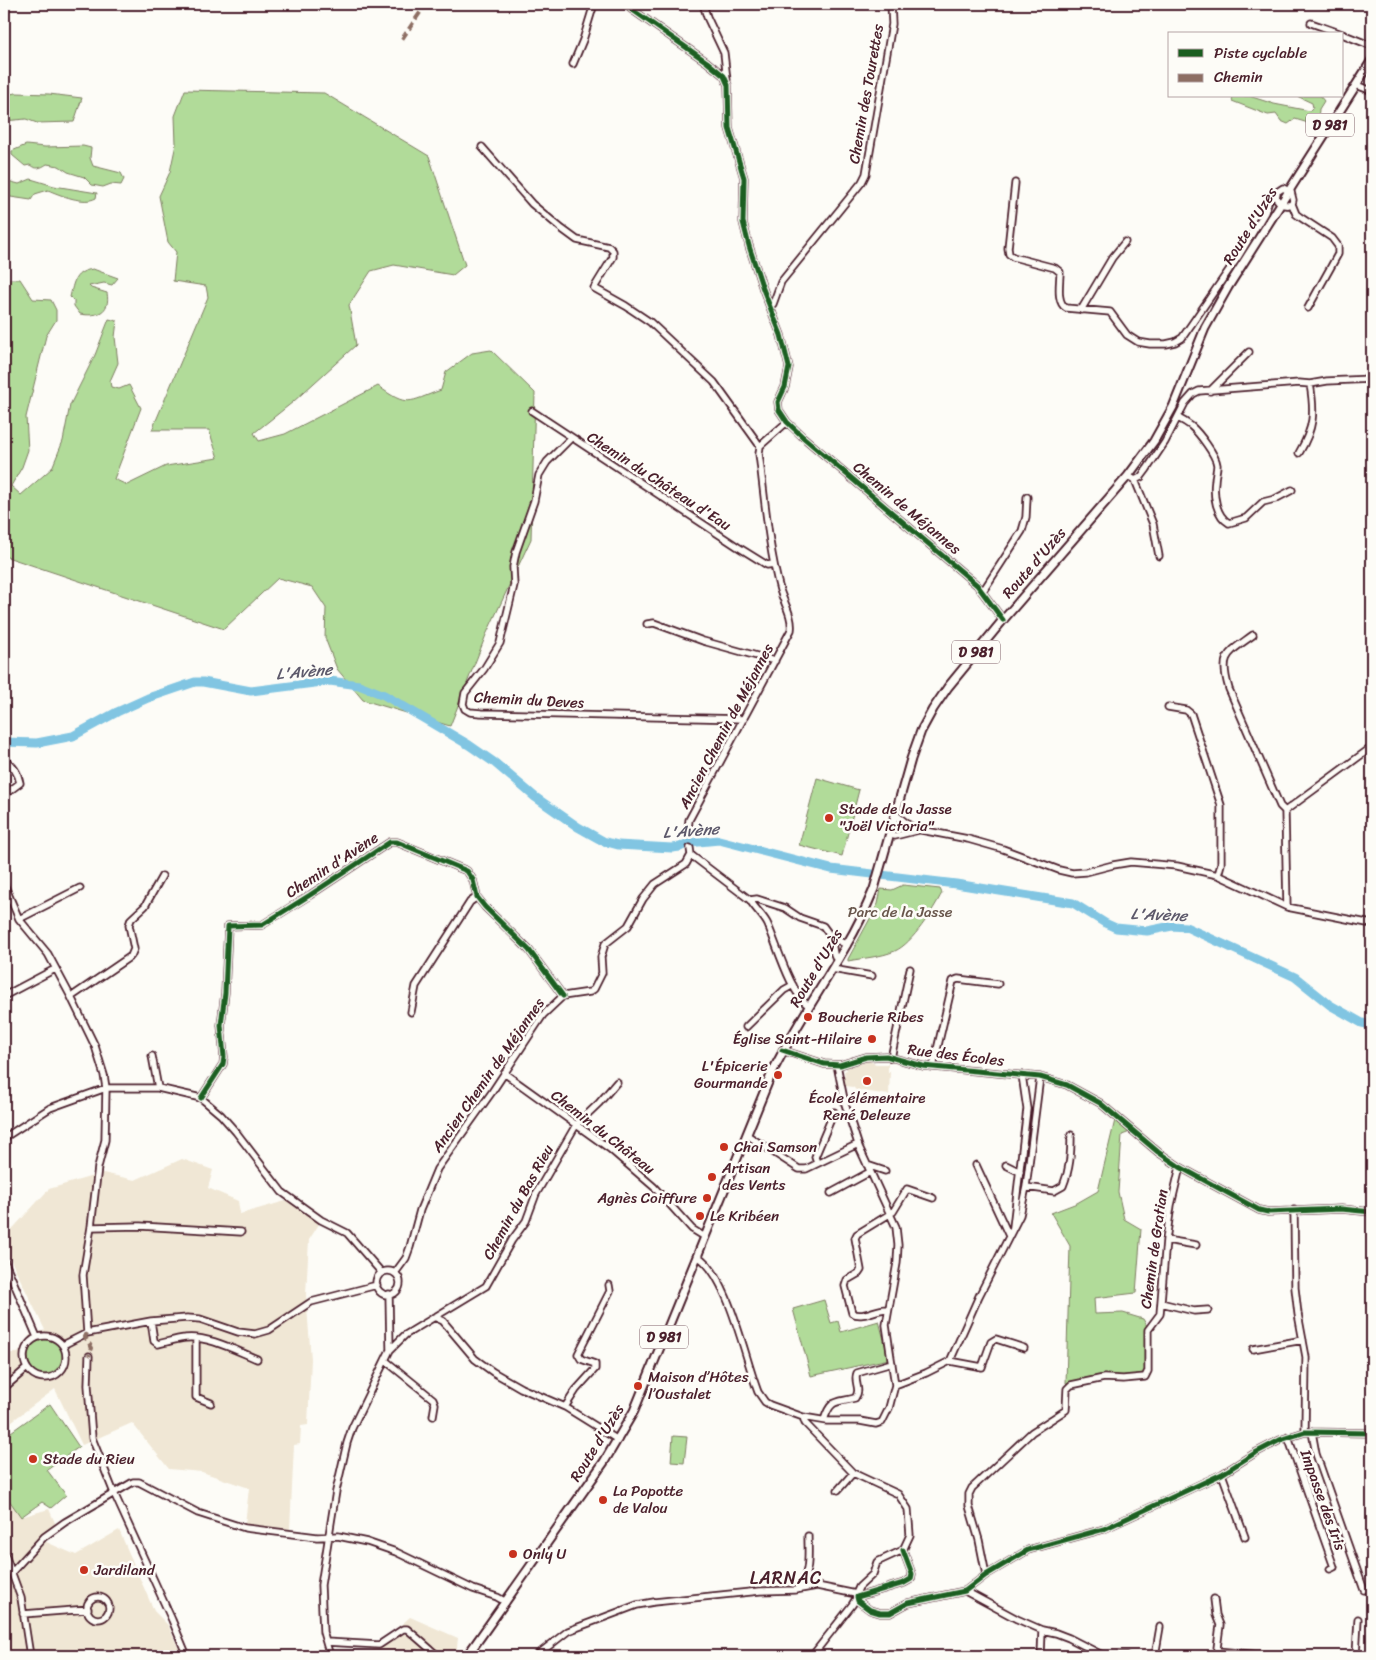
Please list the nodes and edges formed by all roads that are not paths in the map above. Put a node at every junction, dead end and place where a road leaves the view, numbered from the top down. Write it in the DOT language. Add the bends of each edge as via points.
graph roads {
  1 [pos="594,4"];
  2 [pos="624,4"];
  3 [pos="703,4"];
  4 [pos="891,4"];
  5 [pos="1311,23"];
  6 [pos="1336,32"];
  7 [pos="1344,35"];
  8 [pos="1372,46"];
  9 [pos="1372,60"];
  10 [pos="573,64"];
  11 [pos="728,85"];
  12 [pos="1356,85"];
  13 [pos="1372,91"];
  14 [pos="482,147"];
  15 [pos="1015,183"];
  16 [pos="1289,190"];
  17 [pos="1275,194"];
  18 [pos="1280,204"];
  19 [pos="1292,204"];
  20 [pos="1125,242"];
  21 [pos="770,306"];
  22 [pos="1308,308"];
  23 [pos="1082,310"];
  24 [pos="1249,352"];
  25 [pos="1372,379"];
  26 [pos="1310,384"];
  27 [pos="1210,391"];
  28 [pos="532,411"];
  29 [pos="1178,418"];
  30 [pos="787,422"];
  31 [pos="571,438"];
  32 [pos="760,446"];
  33 [pos="1299,453"];
  34 [pos="1128,476"];
  35 [pos="1135,480"];
  36 [pos="1292,490"];
  37 [pos="1027,497"];
  38 [pos="1159,556"];
  39 [pos="774,564"];
  40 [pos="983,591"];
  41 [pos="1003,620"];
  42 [pos="647,624"];
  43 [pos="1253,635"];
  44 [pos="775,661"];
  45 [pos="1168,707"];
  46 [pos="744,719"];
  47 [pos="1372,747"];
  48 [pos="4,760"];
  49 [pos="4,795"];
  50 [pos="1285,811"];
  51 [pos="896,814"];
  52 [pos="688,830"];
  53 [pos="921,830"];
  54 [pos="890,835"];
  55 [pos="690,848"];
  56 [pos="691,855"];
  57 [pos="1218,875"];
  58 [pos="162,876"];
  59 [pos="4,884"];
  60 [pos="80,888"];
  61 [pos="477,897"];
  62 [pos="750,900"];
  63 [pos="1287,908"];
  64 [pos="19,919"];
  65 [pos="1372,924"];
  66 [pos="831,937"];
  67 [pos="847,945"];
  68 [pos="837,961"];
  69 [pos="55,969"];
  70 [pos="832,969"];
  71 [pos="910,969"];
  72 [pos="872,976"];
  73 [pos="998,984"];
  74 [pos="794,985"];
  75 [pos="4,996"];
  76 [pos="563,996"];
  77 [pos="70,998"];
  78 [pos="809,1006"];
  79 [pos="411,1012"];
  80 [pos="746,1027"];
  81 [pos="782,1050"];
  82 [pos="152,1056"];
  83 [pos="891,1058"];
  84 [pos="837,1065"];
  85 [pos="933,1067"];
  86 [pos="504,1073"];
  87 [pos="1022,1075"];
  88 [pos="1040,1077"];
  89 [pos="617,1082"];
  90 [pos="106,1088"];
  91 [pos="158,1088"];
  92 [pos="201,1098"];
  93 [pos="834,1112"];
  94 [pos="576,1125"];
  95 [pos="747,1135"];
  96 [pos="1072,1135"];
  97 [pos="4,1138"];
  98 [pos="858,1144"];
  99 [pos="817,1163"];
  100 [pos="867,1165"];
  101 [pos="976,1165"];
  102 [pos="1006,1165"];
  103 [pos="1180,1167"];
  104 [pos="885,1171"];
  105 [pos="870,1172"];
  106 [pos="1020,1172"];
  107 [pos="1026,1187"];
  108 [pos="831,1193"];
  109 [pos="934,1198"];
  110 [pos="1294,1210"];
  111 [pos="1372,1212"];
  112 [pos="890,1214"];
  113 [pos="91,1227"];
  114 [pos="1013,1229"];
  115 [pos="242,1232"];
  116 [pos="1010,1236"];
  117 [pos="705,1237"];
  118 [pos="1166,1240"];
  119 [pos="1196,1245"];
  120 [pos="697,1256"];
  121 [pos="4,1260"];
  122 [pos="382,1273"];
  123 [pos="395,1273"];
  124 [pos="377,1285"];
  125 [pos="609,1285"];
  126 [pos="390,1294"];
  127 [pos="1161,1303"];
  128 [pos="888,1309"];
  129 [pos="1208,1310"];
  130 [pos="434,1316"];
  131 [pos="150,1321"];
  132 [pos="87,1333"];
  133 [pos="37,1337"];
  134 [pos="196,1338"];
  135 [pos="1303,1340"];
  136 [pos="64,1345"];
  137 [pos="1024,1348"];
  138 [pos="1253,1349"];
  139 [pos="390,1350"];
  140 [pos="89,1356"];
  141 [pos="257,1359"];
  142 [pos="386,1361"];
  143 [pos="950,1361"];
  144 [pos="892,1363"];
  145 [pos="27,1368"];
  146 [pos="895,1385"];
  147 [pos="4,1388"];
  148 [pos="211,1403"];
  149 [pos="565,1407"];
  150 [pos="433,1416"];
  151 [pos="803,1416"];
  152 [pos="824,1420"];
  153 [pos="1305,1432"];
  154 [pos="1312,1432"];
  155 [pos="1372,1433"];
  156 [pos="1288,1437"];
  157 [pos="618,1440"];
  158 [pos="853,1472"];
  159 [pos="1222,1474"];
  160 [pos="838,1490"];
  161 [pos="114,1493"];
  162 [pos="808,1536"];
  163 [pos="328,1537"];
  164 [pos="1245,1537"];
  165 [pos="903,1550"];
  166 [pos="4,1552"];
  167 [pos="1330,1569"];
  168 [pos="12,1572"];
  169 [pos="986,1575"];
  170 [pos="796,1590"];
  171 [pos="1364,1590"];
  172 [pos="965,1591"];
  173 [pos="856,1596"];
  174 [pos="1214,1599"];
  175 [pos="506,1602"];
  176 [pos="88,1609"];
  177 [pos="24,1614"];
  178 [pos="1358,1619"];
  179 [pos="1160,1627"];
  180 [pos="1042,1630"];
  181 [pos="26,1638"];
  182 [pos="326,1642"];
  183 [pos="1216,1654"];
  184 [pos="25,1656"];
  185 [pos="30,1656"];
  186 [pos="187,1656"];
  187 [pos="330,1656"];
  188 [pos="438,1656"];
  189 [pos="467,1656"];
  190 [pos="536,1656"];
  191 [pos="812,1656"];
  192 [pos="1041,1656"];
  193 [pos="1104,1656"];
  194 [pos="1119,1656"];
  195 [pos="1127,1656"];
  196 [pos="1155,1656"];
  197 [pos="1271,1656"];
  198 [pos="1356,1656"];
  1 -- 10 [label="street"];
  2 -- 11 [label="street" via="707,62 724,76"];
  3 -- 11 [label="street" via="724,52"];
  4 -- 21 [label="street, Chemin des Tourettes" via="892,24 866,174 781,282"];
  5 -- 6 [label="street"];
  7 -- 8 [label="street"];
  9 -- 12 [label="main road, Route d'Uzès / D 981"];
  11 -- 21 [label="street" via="729,128 744,178 744,222 748,246"];
  12 -- 13 [label="street"];
  12 -- 16 [label="main road, Route d'Uzès / D 981"];
  14 -- 32 [label="street" via="532,204 569,235 613,251 613,257 594,288 650,322 714,382"];
  15 -- 23 [label="street" via="1009,254 1055,268 1060,272 1062,306"];
  16 -- 17 [label="street" via="1280,189"];
  16 -- 18 [label="main road, Route d'Uzès / D 981"];
  16 -- 19 [label="street" via="1293,196"];
  17 -- 18 [label="street"];
  17 -- 23 [label="street" via="1238,256 1185,335 1178,340 1160,345 1138,342 1127,335 1110,312"];
  18 -- 19 [label="street"];
  18 -- 34 [label="main road, Route d'Uzès / D 981" via="1205,328 1164,424"];
  19 -- 22 [label="street" via="1300,218 1332,238 1338,246 1338,254"];
  20 -- 23 [label="street"];
  21 -- 30 [label="street" via="789,367 778,402"];
  24 -- 27 [label="street"];
  25 -- 26 [label="street"];
  26 -- 27 [label="street"];
  26 -- 33 [label="street" via="1312,422 1309,437"];
  27 -- 29 [label="street" via="1193,394"];
  28 -- 31 [label="street, Chemin du Château d'Eau"];
  29 -- 35 [label="street" via="1142,477"];
  29 -- 36 [label="street" via="1192,426 1213,454 1217,465 1216,506 1225,521 1229,523 1246,518 1264,502"];
  30 -- 32 [label="street"];
  30 -- 40 [label="street, Chemin de Méjannes"];
  31 -- 39 [label="street, Chemin du Château d'Eau" via="738,547 767,565"];
  31 -- 46 [label="street, Chemin du Deves" via="539,475 534,501 516,552 514,585 500,643 464,693 465,709 470,712"];
  32 -- 39 [label="street, Ancien Chemin de Méjannes"];
  34 -- 35 [label="street"];
  34 -- 41 [label="main road, Route d'Uzès / D 981"];
  35 -- 38 [label="street" via="1153,524"];
  37 -- 40 [label="street" via="1022,531"];
  39 -- 44 [label="street, Ancien Chemin de Méjannes" via="792,626"];
  40 -- 41 [label="street, Chemin de Méjannes"];
  41 -- 51 [label="main road, Route d'Uzès / D 981" via="933,709 917,742"];
  42 -- 44 [label="street" via="654,623"];
  43 -- 50 [label="street" via="1230,651 1224,660 1225,676 1280,806"];
  44 -- 46 [label="street, Ancien Chemin de Méjannes"];
  45 -- 57 [label="street" via="1191,714 1220,801 1221,864"];
  46 -- 52 [label="street, Ancien Chemin de Méjannes" via="689,820"];
  47 -- 50 [label="street"];
  48 -- 49 [label="street" via="19,775 20,783"];
  50 -- 63 [label="street"];
  51 -- 53 [label="street" via="910,826"];
  51 -- 54 [label="main road, Route d'Uzès / D 981"];
  53 -- 54 [label="street"];
  53 -- 57 [label="street" via="968,839 1072,872 1145,862"];
  54 -- 67 [label="main road, Route d'Uzès / D 981" via="874,889"];
  55 -- 56 [label="street"];
  56 -- 62 [label="street"];
  56 -- 76 [label="street, Ancien Chemin de Méjannes" via="686,864 655,884 628,926 605,944 601,957 602,973 594,990"];
  57 -- 63 [label="street"];
  58 -- 77 [label="street" via="145,906 129,925 134,949 131,956"];
  59 -- 64 [label="street"];
  60 -- 64 [label="street"];
  61 -- 76 [label="street, Chemin d'Avène" via="529,950"];
  61 -- 79 [label="street" via="470,902 416,986"];
  61 -- 92 [label="street, Chemin d'Avène" via="467,871 390,842 262,925 228,926 221,1025 223,1064"];
  62 -- 66 [label="street" via="757,899 785,908 800,918 824,926"];
  62 -- 74 [label="street" via="767,923"];
  63 -- 65 [label="street"];
  64 -- 69 [label="street" via="48,954"];
  66 -- 67 [label="street"];
  66 -- 68 [label="street"];
  67 -- 68 [label="main road, Route d'Uzès / D 981"];
  68 -- 70 [label="main road, Route d'Uzès / D 981"];
  69 -- 75 [label="street"];
  69 -- 77 [label="street"];
  70 -- 72 [label="street"];
  70 -- 78 [label="main road, Route d'Uzès / D 981"];
  71 -- 83 [label="street"];
  73 -- 85 [label="street" via="958,978 952,981"];
  74 -- 78 [label="street" via="803,1002"];
  74 -- 80 [label="street" via="784,990"];
  76 -- 86 [label="street, Ancien Chemin de Méjannes" via="543,1015"];
  77 -- 90 [label="street" via="95,1046"];
  78 -- 81 [label="main road, Route d'Uzès / D 981"];
  81 -- 84 [label="street, Rue des Écoles"];
  81 -- 95 [label="main road, Route d'Uzès / D 981"];
  82 -- 91 [label="street"];
  83 -- 84 [label="street, Rue des Écoles" via="873,1056"];
  83 -- 85 [label="street, Rue des Écoles"];
  84 -- 98 [label="street"];
  85 -- 87 [label="street, Rue des Écoles"];
  86 -- 94 [label="street, Chemin du Château"];
  86 -- 123 [label="street, Ancien Chemin de Méjannes" via="437,1168 420,1210 408,1253"];
  87 -- 88 [label="street, Rue des Écoles"];
  87 -- 106 [label="street" via="1027,1110"];
  88 -- 103 [label="street, Rue des Écoles" via="1068,1085 1100,1103"];
  88 -- 107 [label="street"];
  89 -- 94 [label="street, Chemin du Bas Rieu"];
  90 -- 91 [label="street"];
  90 -- 97 [label="street" via="50,1108"];
  90 -- 113 [label="street" via="104,1140"];
  91 -- 92 [label="street"];
  92 -- 122 [label="street" via="236,1132 282,1192 347,1234"];
  93 -- 99 [label="street" via="815,1157"];
  94 -- 117 [label="street, Chemin du Château" via="654,1187 692,1229"];
  94 -- 130 [label="street, Chemin du Bas Rieu" via="536,1194 526,1221 486,1286"];
  95 -- 99 [label="street" via="799,1169"];
  95 -- 117 [label="main road, Route d'Uzès / D 981"];
  96 -- 107 [label="street" via="1069,1171 1063,1186 1054,1191"];
  98 -- 99 [label="street"];
  98 -- 100 [label="street"];
  100 -- 104 [label="street"];
  100 -- 105 [label="street"];
  101 -- 116 [label="street"];
  102 -- 106 [label="street"];
  103 -- 110 [label="street, Rue des Écoles" via="1259,1210"];
  103 -- 118 [label="street, Chemin de Gratian"];
  105 -- 108 [label="street"];
  105 -- 112 [label="street"];
  106 -- 114 [label="street"];
  107 -- 114 [label="street" via="1020,1216"];
  109 -- 112 [label="street" via="907,1189"];
  110 -- 111 [label="street, Rue des Écoles"];
  110 -- 135 [label="street" via="1295,1288"];
  112 -- 128 [label="street" via="898,1244"];
  112 -- 128 [label="street" via="857,1234 854,1242 861,1270 847,1280 845,1286 852,1313 860,1316"];
  113 -- 115 [label="street" via="140,1226"];
  113 -- 132 [label="street" via="83,1275"];
  114 -- 116 [label="street"];
  116 -- 143 [label="street"];
  117 -- 120 [label="main road, Route d'Uzès / D 981"];
  118 -- 119 [label="street"];
  118 -- 127 [label="street, Chemin de Gratian"];
  120 -- 151 [label="street" via="708,1263 733,1313 758,1392 770,1405"];
  120 -- 157 [label="main road, Route d'Uzès / D 981" via="634,1411"];
  121 -- 133 [label="street"];
  122 -- 123 [label="street"];
  122 -- 124 [label="street"];
  123 -- 126 [label="street" via="400,1284"];
  124 -- 126 [label="street" via="383,1293"];
  124 -- 131 [label="street" via="311,1302 269,1330 255,1334 238,1332 200,1319"];
  125 -- 149 [label="street" via="610,1291 578,1354 581,1359 595,1364 595,1369"];
  126 -- 139 [label="street"];
  127 -- 129 [label="street"];
  127 -- 169 [label="street, Chemin de Gratian" via="1160,1314 1148,1330 1148,1371 1145,1377 1104,1378 1072,1385 1067,1389 1066,1410 1032,1432 972,1488 969,1506"];
  128 -- 144 [label="street" via="886,1325"];
  130 -- 139 [label="street, Chemin du Bas Rieu" via="405,1335"];
  130 -- 149 [label="street" via="443,1321 475,1359 493,1372"];
  131 -- 132 [label="street"];
  131 -- 134 [label="street" via="154,1341 158,1344"];
  132 -- 136 [label="street"];
  133 -- 136 [label="street" via="52,1336"];
  133 -- 145 [label="street" via="26,1348"];
  134 -- 141 [label="street"];
  134 -- 148 [label="street" via="196,1397"];
  135 -- 138 [label="street"];
  135 -- 153 [label="street" via="1306,1357"];
  136 -- 145 [label="street" via="67,1358 57,1375 38,1377"];
  137 -- 143 [label="street" via="996,1339 991,1342 982,1367"];
  139 -- 142 [label="street"];
  140 -- 161 [label="street" via="92,1438"];
  142 -- 150 [label="street" via="433,1399"];
  142 -- 163 [label="street" via="347,1443"];
  143 -- 146 [label="street"];
  144 -- 146 [label="street"];
  144 -- 152 [label="street" via="857,1373 858,1394 855,1398 831,1404"];
  145 -- 147 [label="street"];
  146 -- 152 [label="street" via="882,1422"];
  149 -- 157 [label="street"];
  151 -- 152 [label="street"];
  151 -- 158 [label="street" via="805,1423"];
  153 -- 154 [label="street"];
  153 -- 156 [label="street"];
  154 -- 155 [label="street"];
  154 -- 171 [label="street" via="1316,1454 1360,1571"];
  156 -- 159 [label="street" via="1254,1453"];
  156 -- 167 [label="street, Impasse des Iris" via="1334,1568"];
  157 -- 175 [label="main road, Route d'Uzès / D 981"];
  158 -- 160 [label="street"];
  158 -- 165 [label="street" via="898,1494 908,1509 910,1535"];
  159 -- 164 [label="street"];
  159 -- 169 [label="street" via="1104,1529 1028,1550"];
  161 -- 163 [label="street" via="139,1482 198,1513 244,1528"];
  161 -- 168 [label="street" via="44,1537"];
  161 -- 186 [label="street"];
  162 -- 170 [label="street" via="807,1573"];
  163 -- 175 [label="street" via="367,1542 396,1552"];
  163 -- 182 [label="street" via="320,1596"];
  165 -- 173 [label="street" via="877,1562 873,1574"];
  165 -- 173 [label="street" via="911,1579"];
  166 -- 168 [label="street"];
  168 -- 177 [label="street"];
  169 -- 172 [label="street"];
  170 -- 173 [label="street" via="817,1586"];
  170 -- 190 [label="street" via="760,1590 637,1605 568,1631"];
  172 -- 173 [label="street" via="908,1604 890,1613 870,1610"];
  172 -- 180 [label="street"];
  173 -- 191 [label="street"];
  174 -- 183 [label="street" via="1220,1625"];
  175 -- 189 [label="main road, Route d'Uzès / D 981"];
  176 -- 177 [label="street"];
  177 -- 181 [label="street"];
  178 -- 198 [label="street"];
  179 -- 196 [label="street"];
  180 -- 192 [label="street"];
  180 -- 193 [label="street" via="1056,1632"];
  181 -- 184 [label="street"];
  181 -- 185 [label="street"];
  182 -- 187 [label="street"];
  182 -- 188 [label="street" via="379,1644 407,1629"];
  183 -- 197 [label="street"];
  194 -- 195 [label="street"];
}
